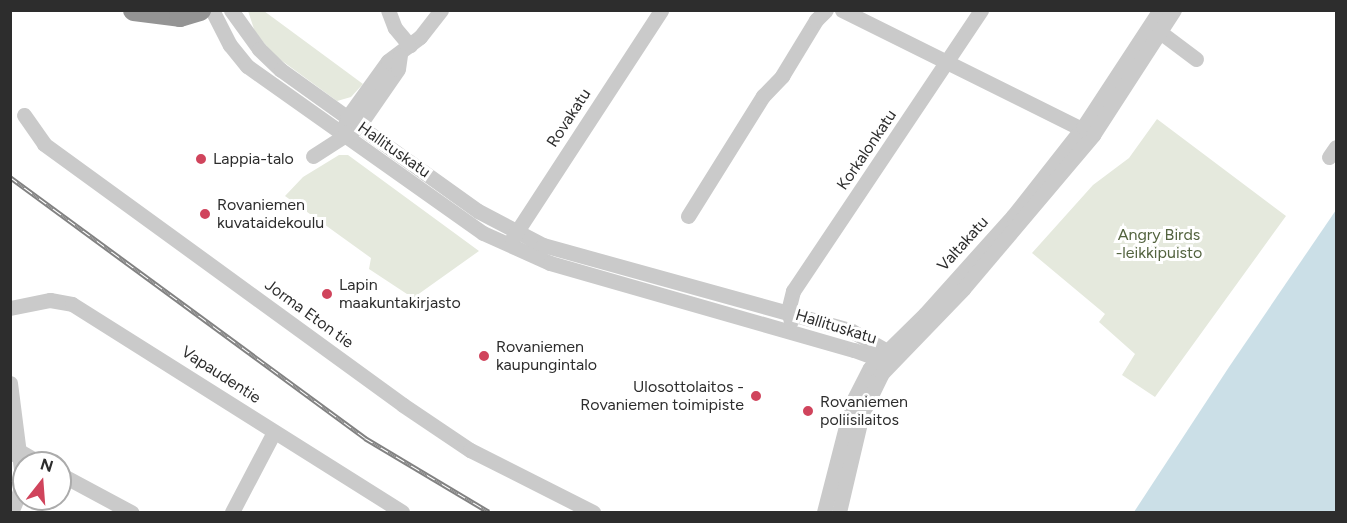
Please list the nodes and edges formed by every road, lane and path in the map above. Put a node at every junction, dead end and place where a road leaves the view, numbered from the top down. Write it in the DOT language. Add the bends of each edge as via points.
graph roads {
  1 [pos="134,10"];
  2 [pos="200,10"];
  3 [pos="212,10"];
  4 [pos="231,10"];
  5 [pos="388,10"];
  6 [pos="441,10"];
  7 [pos="661,10"];
  8 [pos="826,10"];
  9 [pos="842,10"];
  10 [pos="981,10"];
  11 [pos="1160,10"];
  12 [pos="1174,10"];
  13 [pos="1160,32"];
  14 [pos="405,51"];
  15 [pos="1196,59"];
  16 [pos="948,62"];
  17 [pos="24,115"];
  18 [pos="352,123"];
  19 [pos="1088,131"];
  20 [pos="342,136"];
  21 [pos="313,156"];
  22 [pos="688,216"];
  23 [pos="516,231"];
  24 [pos="508,246"];
  25 [pos="648,275"];
  26 [pos="666,281"];
  27 [pos="652,292"];
  28 [pos="10,308"];
  29 [pos="788,311"];
  30 [pos="796,334"];
  31 [pos="884,357"];
  32 [pos="10,383"];
  33 [pos="274,432"];
  34 [pos="16,451"];
  35 [pos="72,481"];
  36 [pos="130,513"];
  37 [pos="232,513"];
  38 [pos="402,513"];
  39 [pos="593,513"];
  40 [pos="824,513"];
  41 [pos="839,513"];
  1 -- 2 [label="highway" via="180,16"];
  3 -- 20 [label="street, Hallituskatu" via="230,45 247,66"];
  4 -- 18 [label="street, Hallituskatu" via="270,60"];
  5 -- 14 [label="street"];
  6 -- 14 [label="street"];
  7 -- 23 [label="street, Rovakatu"];
  8 -- 22 [label="street" via="782,76 763,96"];
  9 -- 16 [label="street"];
  10 -- 16 [label="street, Korkalonkatu"];
  11 -- 19 [label="street, Valtakatu"];
  12 -- 13 [label="street, Valtakatu"];
  13 -- 15 [label="street"];
  13 -- 19 [label="street, Valtakatu"];
  14 -- 18 [label="street" via="398,69"];
  16 -- 19 [label="street"];
  16 -- 29 [label="street, Korkalonkatu" via="793,291"];
  17 -- 39 [label="street, Jorma Eton tie" via="44,144 403,405 470,450"];
  18 -- 20 [label="street"];
  18 -- 23 [label="street, Hallituskatu" via="478,211"];
  19 -- 31 [label="street, Valtakatu" via="942,313"];
  20 -- 21 [label="street"];
  20 -- 24 [label="street, Hallituskatu" via="471,226"];
  23 -- 24 [label="street, Rovakatu"];
  23 -- 25 [label="street, Hallituskatu" via="543,244"];
  24 -- 27 [label="street, Hallituskatu" via="550,263"];
  25 -- 26 [label="street, Hallituskatu"];
  25 -- 27 [label="street"];
  26 -- 27 [label="street"];
  26 -- 29 [label="street, Hallituskatu"];
  27 -- 30 [label="street, Hallituskatu"];
  28 -- 33 [label="street, Vapaudentie" via="50,300 72,304"];
  29 -- 30 [label="street"];
  29 -- 31 [label="street, Hallituskatu" via="850,330"];
  30 -- 31 [label="street, Hallituskatu"];
  31 -- 40 [label="street, Valtakatu" via="852,403"];
  31 -- 41 [label="street, Valtakatu" via="865,404"];
  32 -- 34 [label="street"];
  33 -- 37 [label="street"];
  33 -- 38 [label="street, Vapaudentie"];
  35 -- 36 [label="street"];
}
